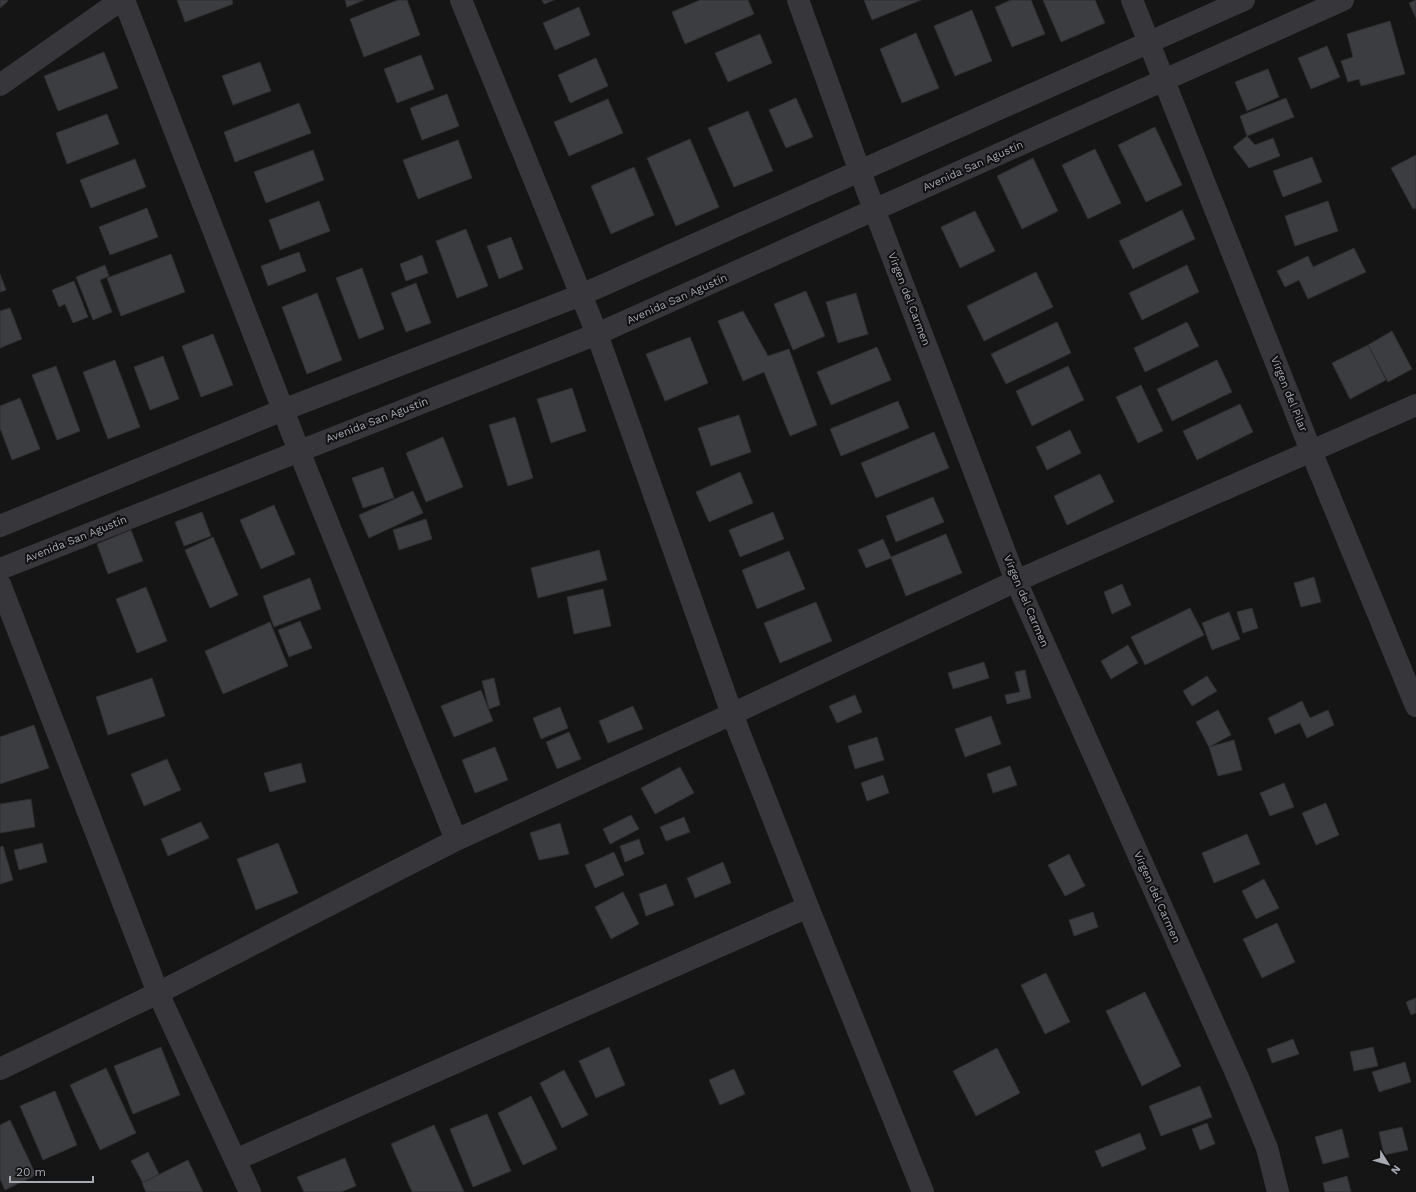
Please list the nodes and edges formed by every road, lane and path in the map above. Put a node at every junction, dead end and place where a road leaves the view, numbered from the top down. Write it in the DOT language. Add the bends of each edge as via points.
graph roads {
  1 [pos="122,0"];
  2 [pos="461,0"];
  3 [pos="798,0"];
  4 [pos="1132,0"];
  5 [pos="1244,0"];
  6 [pos="1343,0"];
  7 [pos="1149,43"];
  8 [pos="1165,80"];
  9 [pos="0,85"];
  10 [pos="860,172"];
  11 [pos="875,210"];
  12 [pos="581,295"];
  13 [pos="597,334"];
  14 [pos="1416,405"];
  15 [pos="284,410"];
  16 [pos="299,451"];
  17 [pos="1311,451"];
  18 [pos="0,526"];
  19 [pos="0,569"];
  20 [pos="1016,581"];
  21 [pos="0,584"];
  22 [pos="1416,706"];
  23 [pos="732,714"];
  24 [pos="456,840"];
  25 [pos="808,907"];
  26 [pos="158,993"];
  27 [pos="0,1069"];
  28 [pos="235,1160"];
  29 [pos="250,1192"];
  30 [pos="923,1192"];
  31 [pos="1278,1192"];
  1 -- 9 [label="street"];
  1 -- 15 [label="street"];
  2 -- 12 [label="street"];
  3 -- 10 [label="street, Vírgen del Carmen"];
  4 -- 7 [label="street, Virgen del Pilar"];
  5 -- 7 [label="street"];
  6 -- 8 [label="street, Avenida San Agustín"];
  7 -- 8 [label="street, Virgen del Pilar"];
  7 -- 10 [label="street"];
  8 -- 11 [label="street, Avenida San Agustín"];
  8 -- 17 [label="street, Virgen del Pilar"];
  10 -- 11 [label="street, Vírgen del Carmen"];
  10 -- 12 [label="street"];
  11 -- 13 [label="street, Avenida San Agustín"];
  11 -- 20 [label="street, Vírgen del Carmen"];
  12 -- 13 [label="street"];
  12 -- 15 [label="street"];
  13 -- 16 [label="street, Avenida San Agustín"];
  13 -- 23 [label="street"];
  14 -- 17 [label="street"];
  15 -- 16 [label="street"];
  15 -- 18 [label="street"];
  16 -- 19 [label="street, Avenida San Agustín"];
  16 -- 24 [label="street"];
  17 -- 20 [label="street"];
  17 -- 22 [label="street, Virgen del Pilar"];
  20 -- 23 [label="street"];
  20 -- 31 [label="street, Vírgen del Carmen" via="1239,1080 1267,1148"];
  21 -- 26 [label="street"];
  23 -- 24 [label="street"];
  23 -- 25 [label="street"];
  24 -- 26 [label="street"];
  25 -- 28 [label="street"];
  25 -- 30 [label="street"];
  26 -- 27 [label="street"];
  26 -- 28 [label="street"];
  28 -- 29 [label="street"];
}
